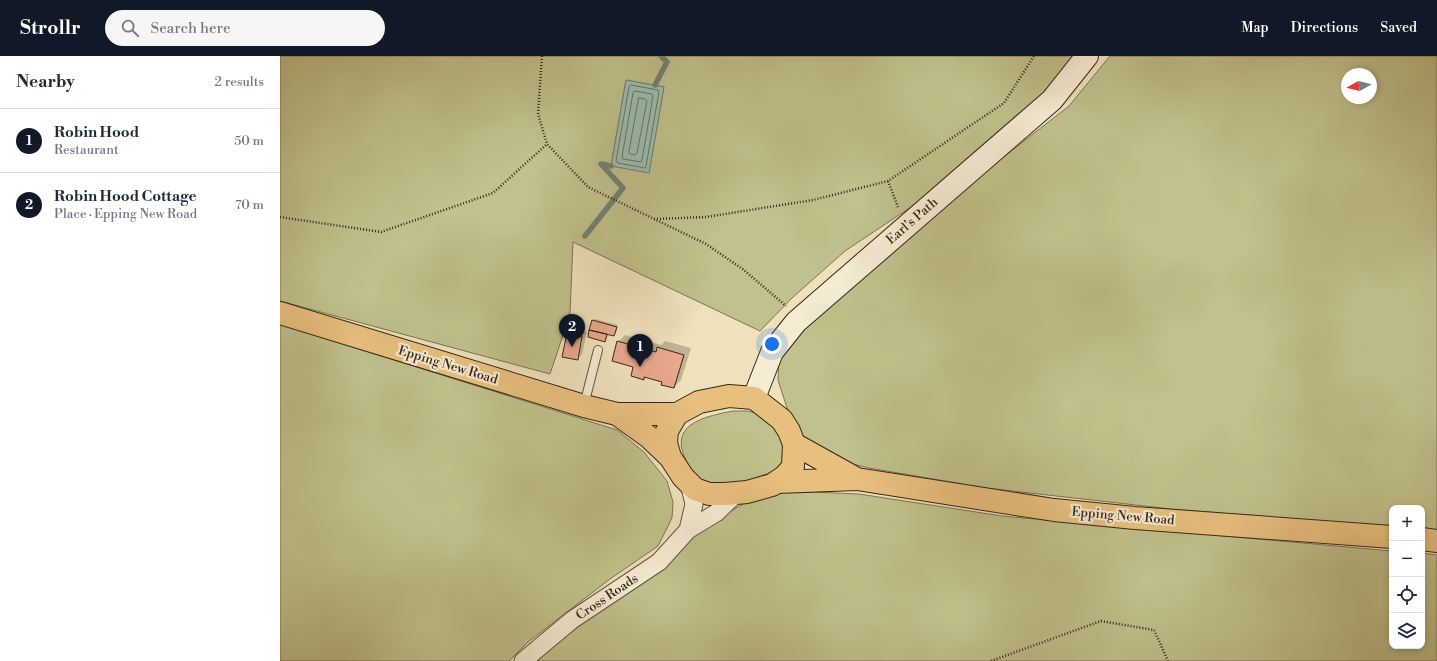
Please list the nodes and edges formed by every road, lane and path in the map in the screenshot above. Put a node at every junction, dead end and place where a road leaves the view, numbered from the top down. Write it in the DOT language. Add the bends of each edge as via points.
graph roads {
  1 [pos="542,56"];
  2 [pos="1034,56"];
  3 [pos="1087,56"];
  4 [pos="547,144"];
  5 [pos="888,182"];
  6 [pos="280,217"];
  7 [pos="654,219"];
  8 [pos="906,226"];
  9 [pos="280,313"];
  10 [pos="800,318"];
  11 [pos="598,350"];
  12 [pos="754,398"];
  13 [pos="584,406"];
  14 [pos="617,414"];
  15 [pos="677,414"];
  16 [pos="794,444"];
  17 [pos="670,457"];
  18 [pos="857,479"];
  19 [pos="777,482"];
  20 [pos="689,483"];
  21 [pos="736,494"];
  22 [pos="688,530"];
  23 [pos="1389,537"];
  24 [pos="1425,539"];
  25 [pos="1437,540"];
  26 [pos="523,661"];
  27 [pos="992,661"];
  28 [pos="1168,661"];
  1 -- 4 [label="path" via="538,114"];
  2 -- 5 [label="path" via="1004,103"];
  3 -- 8 [label="street, Earl's Path" via="1052,100"];
  4 -- 6 [label="path" via="493,193 381,232"];
  4 -- 7 [label="path" via="588,187"];
  5 -- 7 [label="path" via="813,200 706,217"];
  5 -- 8 [label="path"];
  7 -- 10 [label="path" via="706,244 744,270"];
  8 -- 10 [label="street, Earl's Path"];
  9 -- 13 [label="main road, Epping New Road"];
  10 -- 12 [label="street, Earl's Path" via="772,352"];
  11 -- 13 [label="lane"];
  12 -- 15 [label="main road" via="729,396 699,402"];
  12 -- 16 [label="main road" via="782,420"];
  13 -- 14 [label="main road, Epping New Road"];
  14 -- 15 [label="main road, Epping New Road"];
  14 -- 17 [label="main road, Epping New Road" via="650,437"];
  15 -- 17 [label="main road" via="667,431 666,443"];
  16 -- 18 [label="main road, Epping New Road"];
  16 -- 19 [label="main road" via="793,467"];
  17 -- 20 [label="main road"];
  18 -- 19 [label="main road, Epping New Road"];
  18 -- 23 [label="main road, Epping New Road" via="1054,510"];
  19 -- 21 [label="main road"];
  20 -- 21 [label="main road" via="694,490 709,494"];
  20 -- 22 [label="street, Cross Roads" via="694,504"];
  21 -- 22 [label="street, Cross Roads" via="716,513"];
  22 -- 26 [label="street, Cross Roads" via="659,562 572,620"];
  24 -- 25 [label="main road"];
  27 -- 28 [label="path" via="1101,621 1154,630"];
}
